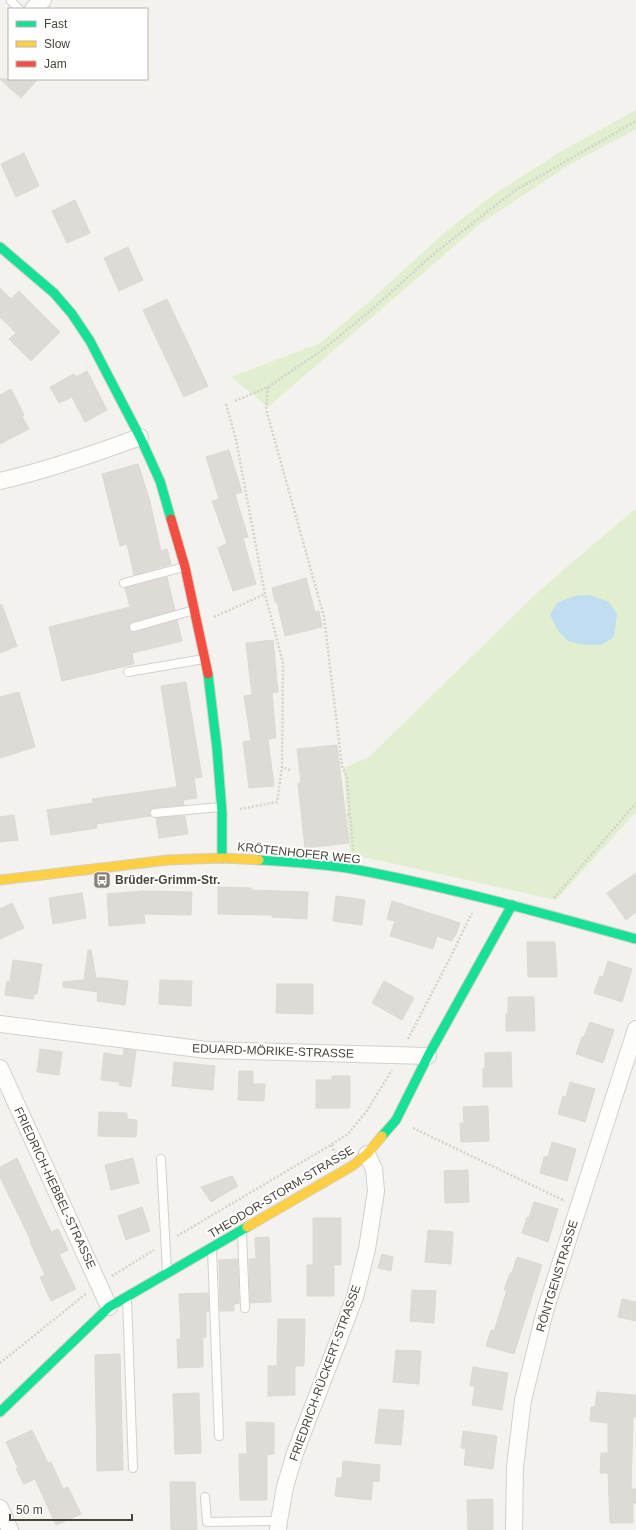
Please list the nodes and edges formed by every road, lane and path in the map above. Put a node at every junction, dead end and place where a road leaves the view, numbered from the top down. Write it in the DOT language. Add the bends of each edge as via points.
graph roads {
  1 [pos="43,0"];
  2 [pos="10,1"];
  3 [pos="18,8"];
  4 [pos="34,8"];
  5 [pos="636,121"];
  6 [pos="0,247"];
  7 [pos="268,387"];
  8 [pos="235,401"];
  9 [pos="226,404"];
  10 [pos="140,437"];
  11 [pos="0,481"];
  12 [pos="185,567"];
  13 [pos="124,583"];
  14 [pos="265,594"];
  15 [pos="194,610"];
  16 [pos="198,624"];
  17 [pos="134,626"];
  18 [pos="204,659"];
  19 [pos="128,672"];
  20 [pos="282,767"];
  21 [pos="290,770"];
  22 [pos="636,803"];
  23 [pos="221,810"];
  24 [pos="155,813"];
  25 [pos="349,815"];
  26 [pos="343,816"];
  27 [pos="222,858"];
  28 [pos="352,869"];
  29 [pos="0,880"];
  30 [pos="479,896"];
  31 [pos="512,905"];
  32 [pos="542,913"];
  33 [pos="636,939"];
  34 [pos="0,1024"];
  35 [pos="636,1029"];
  36 [pos="400,1056"];
  37 [pos="428,1056"];
  38 [pos="0,1068"];
  39 [pos="396,1120"];
  40 [pos="367,1154"];
  41 [pos="161,1159"];
  42 [pos="578,1207"];
  43 [pos="242,1230"];
  44 [pos="165,1243"];
  45 [pos="212,1247"];
  46 [pos="167,1273"];
  47 [pos="99,1284"];
  48 [pos="126,1297"];
  49 [pos="109,1307"];
  50 [pos="245,1308"];
  51 [pos="0,1363"];
  52 [pos="0,1412"];
  53 [pos="219,1436"];
  54 [pos="133,1468"];
  55 [pos="205,1497"];
  56 [pos="0,1508"];
  57 [pos="278,1525"];
  58 [pos="10,1530"];
  59 [pos="514,1530"];
  1 -- 4 [label="street"];
  2 -- 3 [label="lane"];
  5 -- 7 [label="path" via="514,191 436,252 324,349"];
  6 -- 10 [label="street" via="54,293 72,314 105,367"];
  7 -- 8 [label="path"];
  7 -- 25 [label="path" via="266,409 324,617"];
  9 -- 14 [label="path" via="236,440"];
  10 -- 11 [label="street" via="34,474"];
  10 -- 12 [label="street" via="160,481"];
  12 -- 13 [label="lane"];
  12 -- 15 [label="street"];
  14 -- 16 [label="path"];
  14 -- 20 [label="path" via="283,663"];
  15 -- 16 [label="street"];
  15 -- 17 [label="lane"];
  16 -- 18 [label="street"];
  18 -- 19 [label="lane"];
  18 -- 23 [label="street" via="210,686"];
  20 -- 21 [label="path"];
  20 -- 23 [label="path" via="277,802"];
  22 -- 32 [label="path"];
  23 -- 24 [label="lane"];
  23 -- 27 [label="street"];
  25 -- 26 [label="path"];
  25 -- 28 [label="path" via="353,849"];
  27 -- 28 [label="street, KRÖTENHOFER WEG"];
  27 -- 29 [label="street, KRÖTENHOFER WEG" via="168,860"];
  28 -- 30 [label="street, KRÖTENHOFER WEG"];
  30 -- 31 [label="street, KRÖTENHOFER WEG"];
  30 -- 36 [label="path"];
  31 -- 32 [label="street, KRÖTENHOFER WEG"];
  31 -- 37 [label="street, THEODOR-STORM-STRASSE"];
  32 -- 33 [label="street, KRÖTENHOFER WEG"];
  34 -- 36 [label="street, EDUARD-MÖRIKE-STRASSE" via="208,1050"];
  35 -- 42 [label="street, RÖNTGENSTRASSE"];
  36 -- 37 [label="street, EDUARD-MÖRIKE-STRASSE"];
  36 -- 44 [label="path" via="378,1094 348,1134"];
  37 -- 39 [label="street, THEODOR-STORM-STRASSE"];
  38 -- 47 [label="street, FRIEDRICH-HEBBEL-STRASSE"];
  39 -- 40 [label="street, THEODOR-STORM-STRASSE"];
  39 -- 42 [label="path"];
  40 -- 43 [label="street, THEODOR-STORM-STRASSE" via="352,1166"];
  40 -- 57 [label="street, FRIEDRICH-RÜCKERT-STRASSE" via="374,1169 376,1191 367,1249 355,1297 295,1453"];
  41 -- 44 [label="lane"];
  42 -- 59 [label="street, RÖNTGENSTRASSE" via="545,1311 523,1400 515,1467"];
  43 -- 45 [label="street, THEODOR-STORM-STRASSE"];
  43 -- 50 [label="lane"];
  44 -- 46 [label="lane"];
  44 -- 47 [label="path"];
  45 -- 46 [label="street, THEODOR-STORM-STRASSE"];
  45 -- 53 [label="lane"];
  46 -- 48 [label="street, THEODOR-STORM-STRASSE"];
  47 -- 49 [label="street, FRIEDRICH-HEBBEL-STRASSE"];
  47 -- 51 [label="path"];
  48 -- 49 [label="street, THEODOR-STORM-STRASSE"];
  48 -- 54 [label="lane"];
  49 -- 52 [label="street, THEODOR-STORM-STRASSE"];
  55 -- 57 [label="lane, FRIEDRICH-RÜCKERT-STRASSE" via="206,1522"];
  56 -- 58 [label="street"];
}
